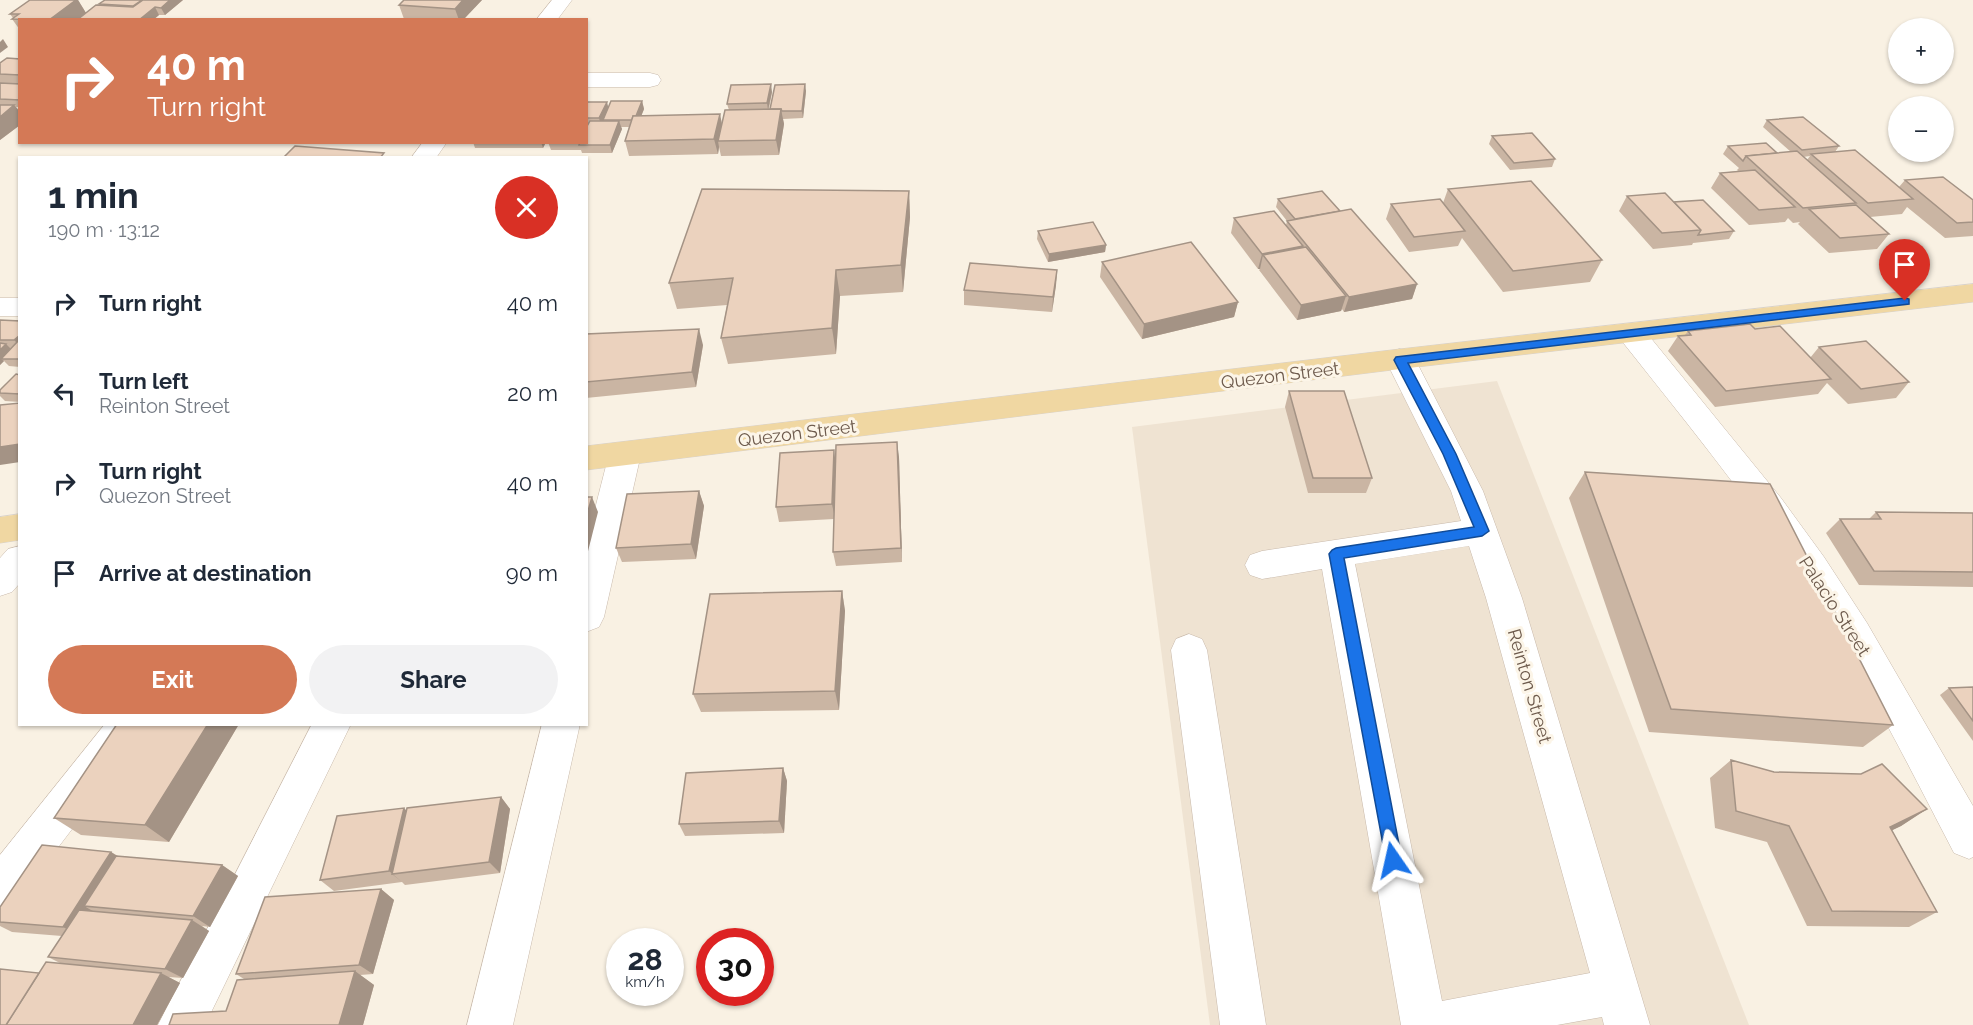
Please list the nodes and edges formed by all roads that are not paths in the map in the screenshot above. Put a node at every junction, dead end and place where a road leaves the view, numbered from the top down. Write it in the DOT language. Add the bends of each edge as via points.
graph roads {
  1 [pos="562,0"];
  2 [pos="548,18"];
  3 [pos="588,80"];
  4 [pos="650,80"];
  5 [pos="434,144"];
  6 [pos="425,156"];
  7 [pos="1973,293"];
  8 [pos="0,307"];
  9 [pos="18,307"];
  10 [pos="1631,333"];
  11 [pos="1400,360"];
  12 [pos="625,454"];
  13 [pos="588,458"];
  14 [pos="18,527"];
  15 [pos="0,530"];
  16 [pos="1482,531"];
  17 [pos="1336,554"];
  18 [pos="18,561"];
  19 [pos="1262,566"];
  20 [pos="0,582"];
  21 [pos="588,609"];
  22 [pos="1190,650"];
  23 [pos="127,726"];
  24 [pos="331,726"];
  25 [pos="561,726"];
  26 [pos="1970,839"];
  27 [pos="0,889"];
  28 [pos="1622,1008"];
  29 [pos="181,1025"];
  30 [pos="490,1025"];
  31 [pos="1243,1025"];
  32 [pos="1424,1025"];
  33 [pos="1436,1025"];
  1 -- 2 [label="street"];
  3 -- 4 [label="street"];
  5 -- 6 [label="street"];
  7 -- 10 [label="main road, Quezon Street"];
  8 -- 9 [label="street"];
  10 -- 11 [label="main road, Quezon Street"];
  10 -- 26 [label="street, Palacio Street" via="1811,566 1857,637"];
  11 -- 12 [label="main road, Quezon Street"];
  11 -- 16 [label="street, Reinton Street" via="1450,454"];
  12 -- 13 [label="main road, Quezon Street"];
  12 -- 21 [label="street"];
  14 -- 15 [label="main road"];
  16 -- 17 [label="street"];
  16 -- 28 [label="street, Reinton Street"];
  17 -- 19 [label="street"];
  17 -- 32 [label="street"];
  18 -- 20 [label="street"];
  22 -- 31 [label="street"];
  23 -- 27 [label="street"];
  24 -- 29 [label="street"];
  25 -- 30 [label="street"];
  28 -- 33 [label="street"];
}
